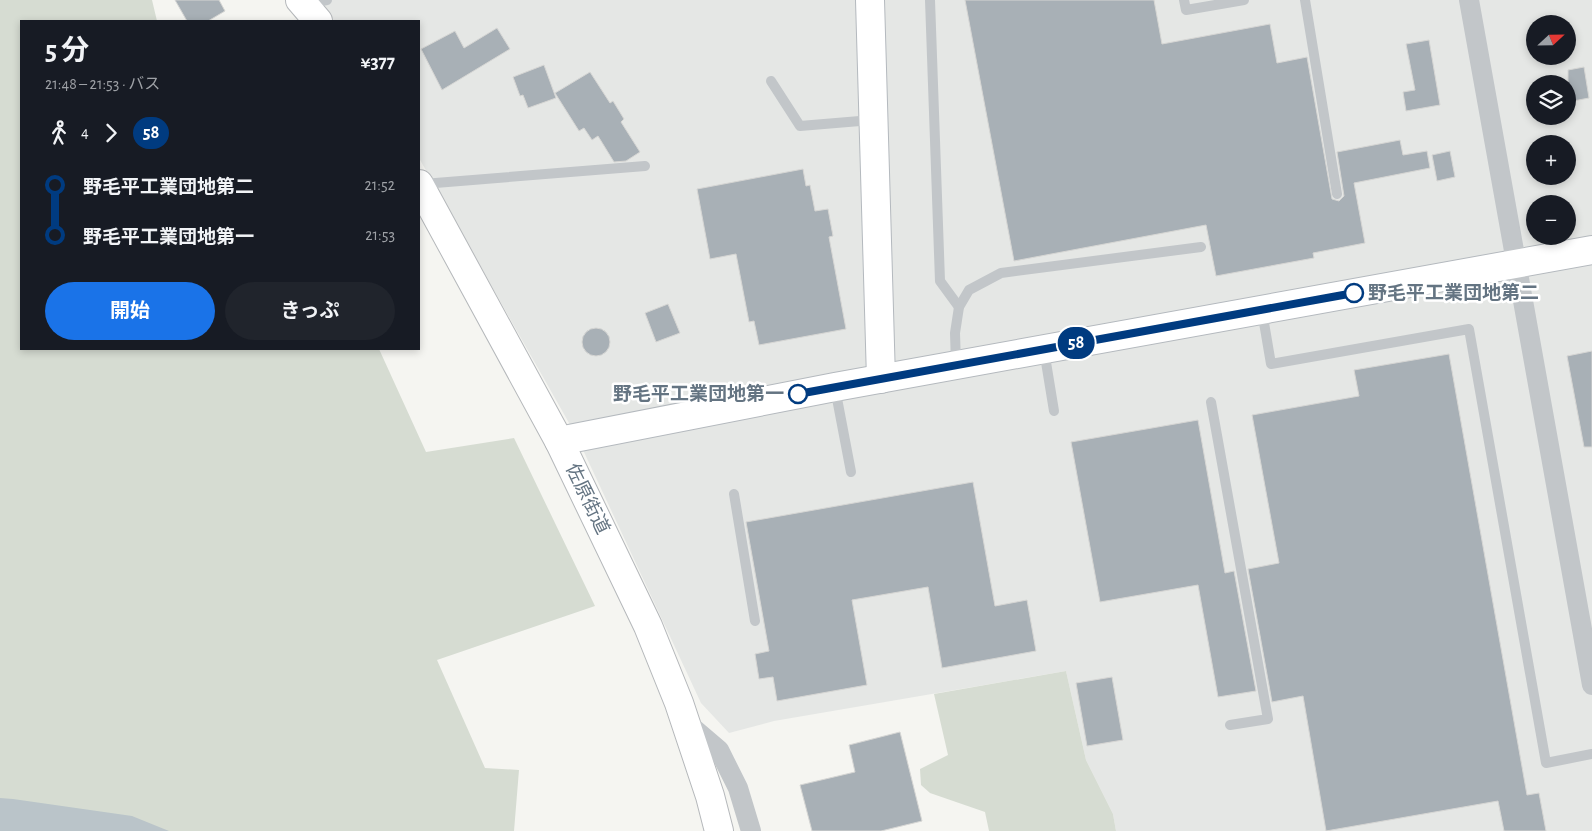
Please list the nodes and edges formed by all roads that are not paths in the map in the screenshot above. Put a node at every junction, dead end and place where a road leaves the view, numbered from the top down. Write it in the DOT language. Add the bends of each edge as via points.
graph roads {
  1 [pos="870,0"];
  2 [pos="930,0"];
  3 [pos="1184,0"];
  4 [pos="1244,0"];
  5 [pos="1305,0"];
  6 [pos="1469,0"];
  7 [pos="771,81"];
  8 [pos="872,120"];
  9 [pos="645,166"];
  10 [pos="420,184"];
  11 [pos="420,186"];
  12 [pos="1337,194"];
  13 [pos="1201,247"];
  14 [pos="1592,250"];
  15 [pos="1517,263"];
  16 [pos="959,307"];
  17 [pos="1262,310"];
  18 [pos="1044,349"];
  19 [pos="956,365"];
  20 [pos="881,379"];
  21 [pos="835,387"];
  22 [pos="1211,402"];
  23 [pos="1054,411"];
  24 [pos="559,441"];
  25 [pos="851,472"];
  26 [pos="734,494"];
  27 [pos="755,621"];
  28 [pos="1592,685"];
  29 [pos="685,721"];
  30 [pos="1230,725"];
  31 [pos="1592,754"];
  32 [pos="719,831"];
  33 [pos="751,831"];
  1 -- 8 [label="main road"];
  2 -- 16 [label="lane" via="940,281"];
  3 -- 4 [label="lane" via="1186,10"];
  5 -- 12 [label="lane"];
  6 -- 15 [label="street"];
  7 -- 8 [label="lane" via="800,126"];
  8 -- 20 [label="main road"];
  9 -- 10 [label="lane"];
  11 -- 24 [label="main road, 佐原街道"];
  13 -- 16 [label="lane" via="1001,273 969,290"];
  14 -- 15 [label="main road"];
  15 -- 17 [label="main road"];
  15 -- 28 [label="street"];
  16 -- 19 [label="lane" via="955,333"];
  17 -- 18 [label="main road"];
  17 -- 31 [label="lane" via="1271,364 1469,329 1546,763"];
  18 -- 19 [label="main road"];
  18 -- 23 [label="lane"];
  19 -- 20 [label="main road"];
  20 -- 21 [label="main road"];
  21 -- 24 [label="main road"];
  21 -- 25 [label="lane"];
  22 -- 30 [label="lane" via="1268,719"];
  24 -- 29 [label="main road, 佐原街道" via="648,626"];
  26 -- 27 [label="lane"];
  29 -- 32 [label="main road, 佐原街道"];
  29 -- 33 [label="street" via="719,750 738,788"];
}
